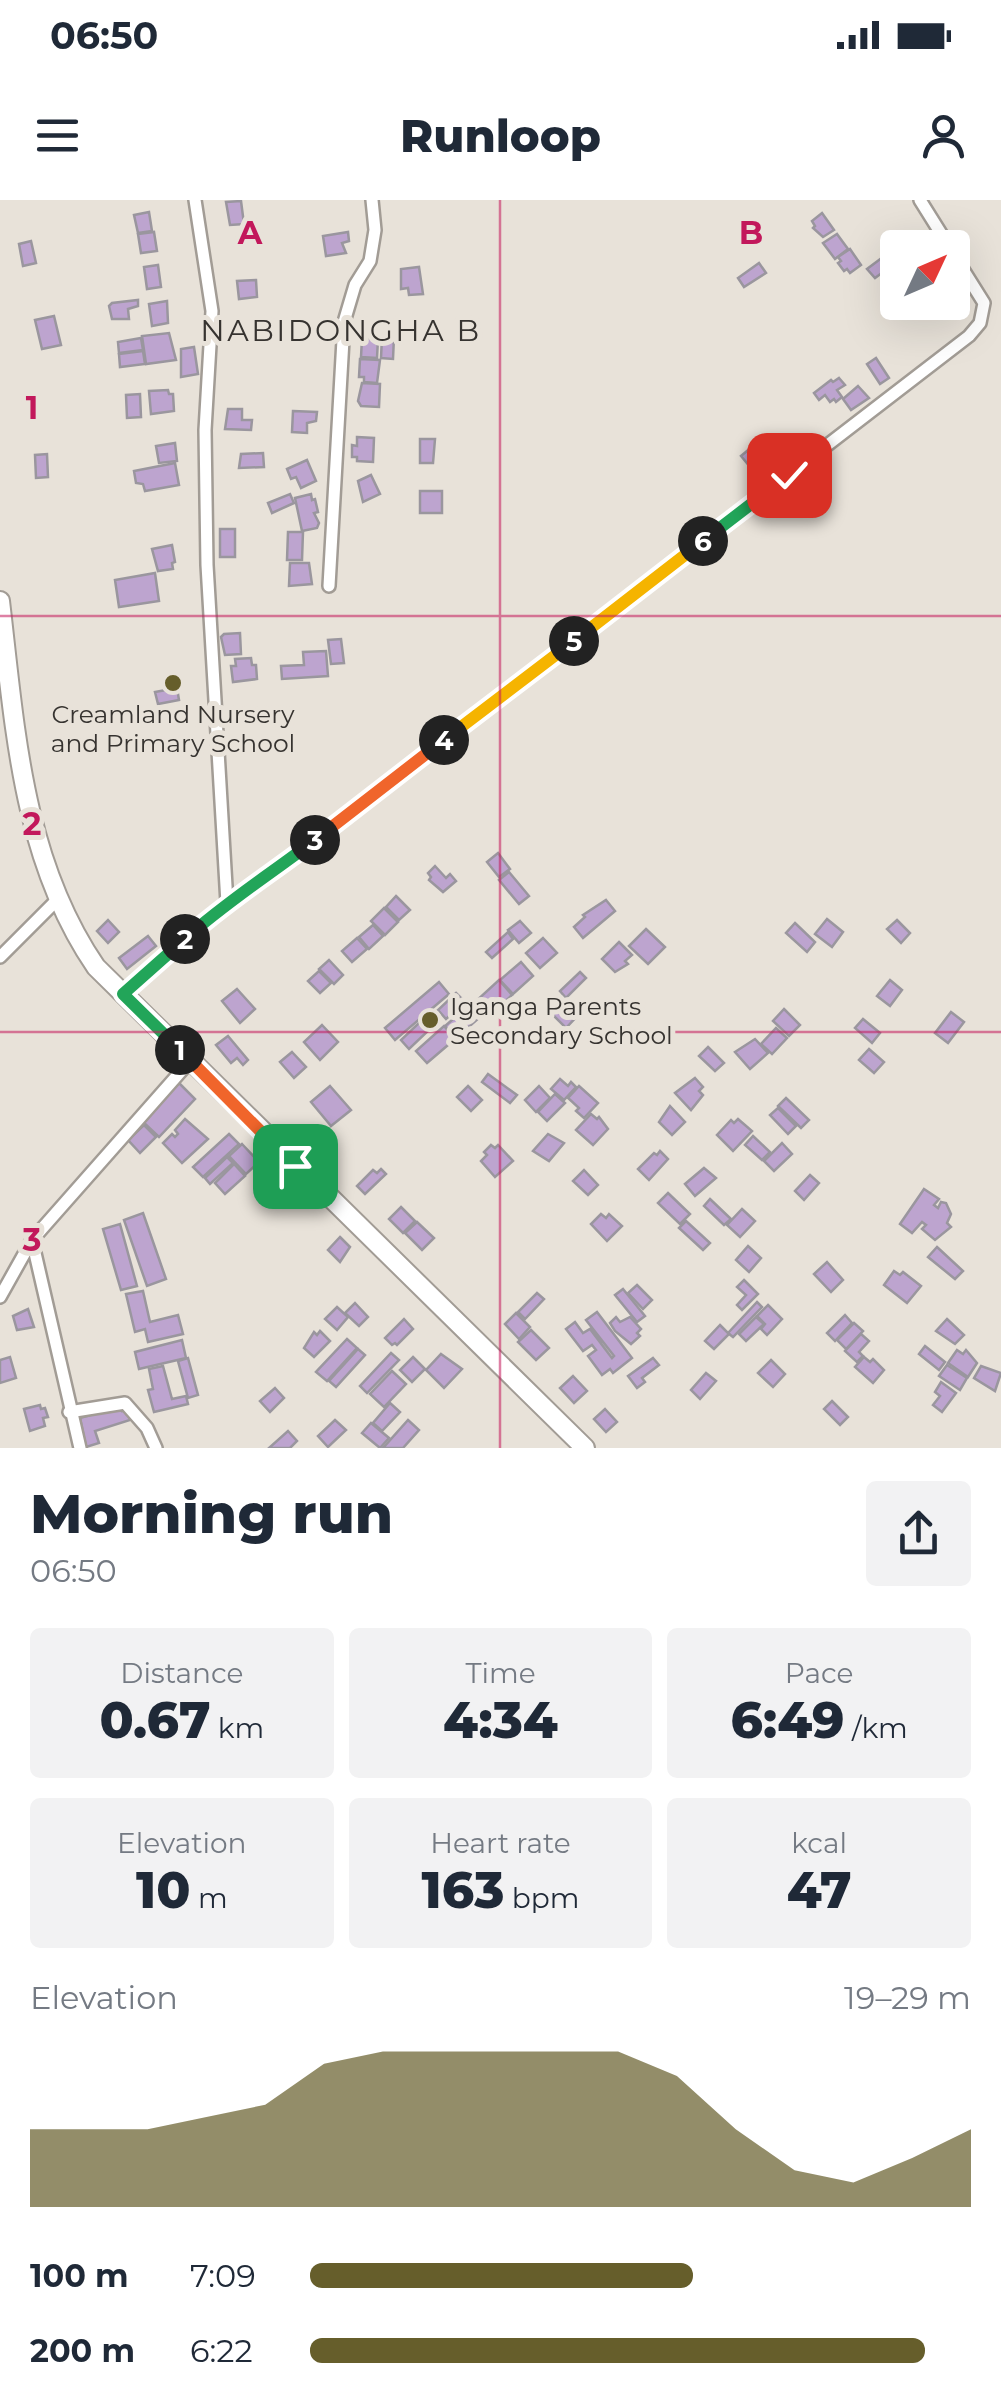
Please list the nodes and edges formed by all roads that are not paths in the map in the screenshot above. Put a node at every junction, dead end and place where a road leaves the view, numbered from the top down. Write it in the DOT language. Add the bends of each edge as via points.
graph roads {
  1 [pos="195,200"];
  2 [pos="372,200"];
  3 [pos="920,200"];
  4 [pos="939,230"];
  5 [pos="970,281"];
  6 [pos="329,586"];
  7 [pos="0,601"];
  8 [pos="57,900"];
  9 [pos="226,903"];
  10 [pos="0,957"];
  11 [pos="123,994"];
  12 [pos="190,1061"];
  13 [pos="32,1240"];
  14 [pos="0,1297"];
  15 [pos="69,1412"];
  16 [pos="80,1448"];
  17 [pos="156,1448"];
  18 [pos="585,1448"];
  1 -- 9 [label="street" via="212,311 207,565"];
  2 -- 6 [label="street" via="370,260 344,322"];
  3 -- 4 [label="street"];
  5 -- 9 [label="street" via="984,303 969,336"];
  7 -- 8 [label="main road" via="18,754 34,834"];
  8 -- 10 [label="street"];
  8 -- 11 [label="main road" via="74,936"];
  9 -- 11 [label="street"];
  11 -- 12 [label="main road"];
  12 -- 13 [label="street"];
  12 -- 18 [label="main road"];
  13 -- 14 [label="street"];
  13 -- 15 [label="street"];
  15 -- 16 [label="street"];
  15 -- 17 [label="street" via="125,1403"];
}
